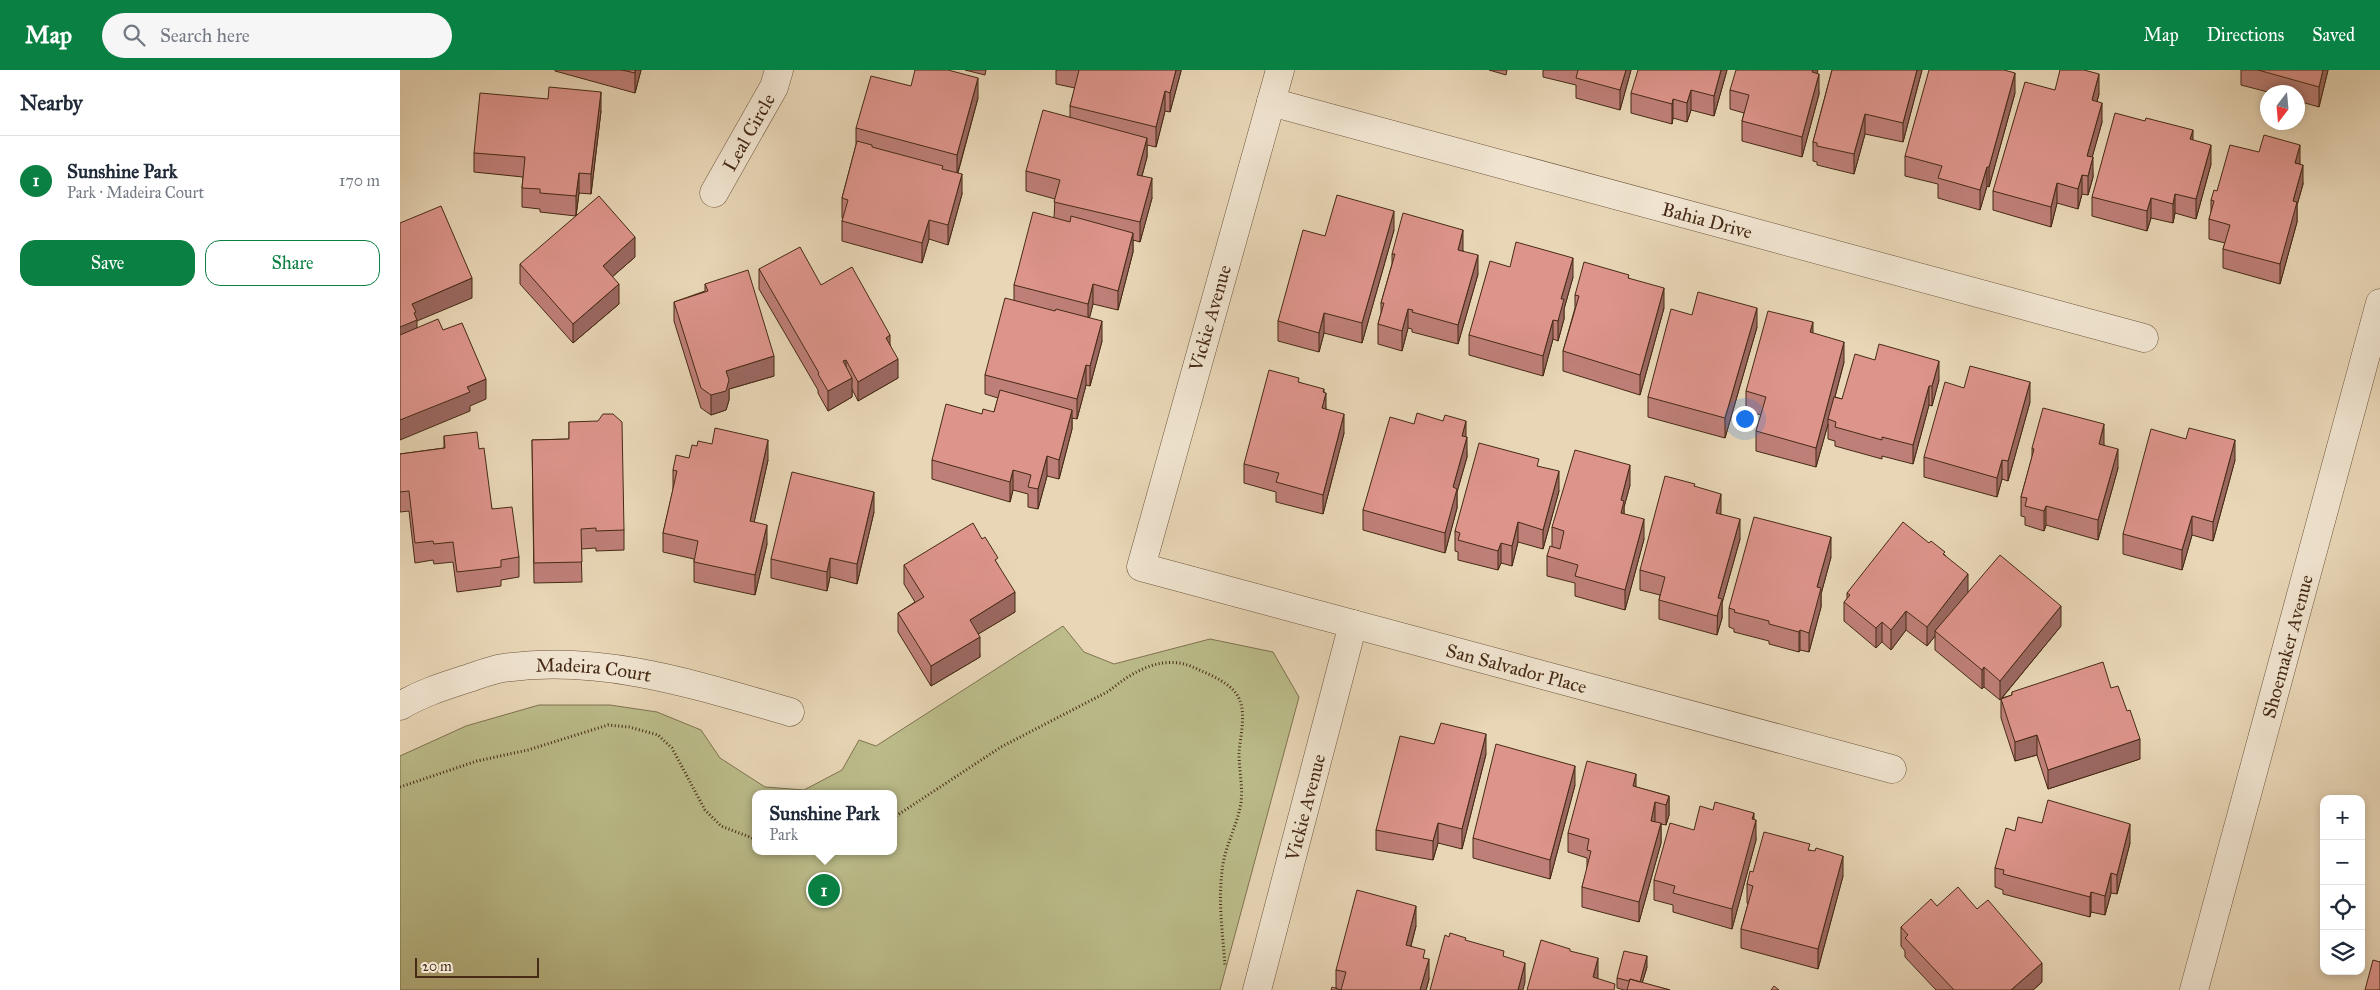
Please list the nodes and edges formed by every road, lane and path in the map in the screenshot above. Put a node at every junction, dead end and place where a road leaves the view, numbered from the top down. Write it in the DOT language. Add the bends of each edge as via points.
graph roads {
  1 [pos="779,70"];
  2 [pos="1280,70"];
  3 [pos="1270,102"];
  4 [pos="714,193"];
  5 [pos="2380,303"];
  6 [pos="2144,338"];
  7 [pos="1142,567"];
  8 [pos="1353,624"];
  9 [pos="400,706"];
  10 [pos="790,712"];
  11 [pos="1892,769"];
  12 [pos="400,787"];
  13 [pos="897,815"];
  14 [pos="752,838"];
  15 [pos="1224,974"];
  16 [pos="1257,990"];
  17 [pos="2194,990"];
  1 -- 4 [label="street, Leal Circle" via="774,87"];
  2 -- 3 [label="street, Vickie Avenue"];
  3 -- 6 [label="street, Bahia Drive"];
  3 -- 7 [label="street, Vickie Avenue"];
  5 -- 17 [label="street, Shoemaker Avenue"];
  7 -- 8 [label="street, San Salvador Place"];
  8 -- 11 [label="street, San Salvador Place"];
  8 -- 16 [label="street, Vickie Avenue"];
  9 -- 10 [label="street, Madeira Court" via="420,694 502,668 571,663 636,670"];
  12 -- 14 [label="path" via="478,761 528,750 608,725 629,727 658,735 672,748 705,810 721,826"];
  13 -- 15 [label="path" via="1002,747 1110,691 1140,670 1158,663 1173,662 1218,678 1235,692 1241,706 1243,733 1239,754 1241,802 1225,850 1221,874"];
}
